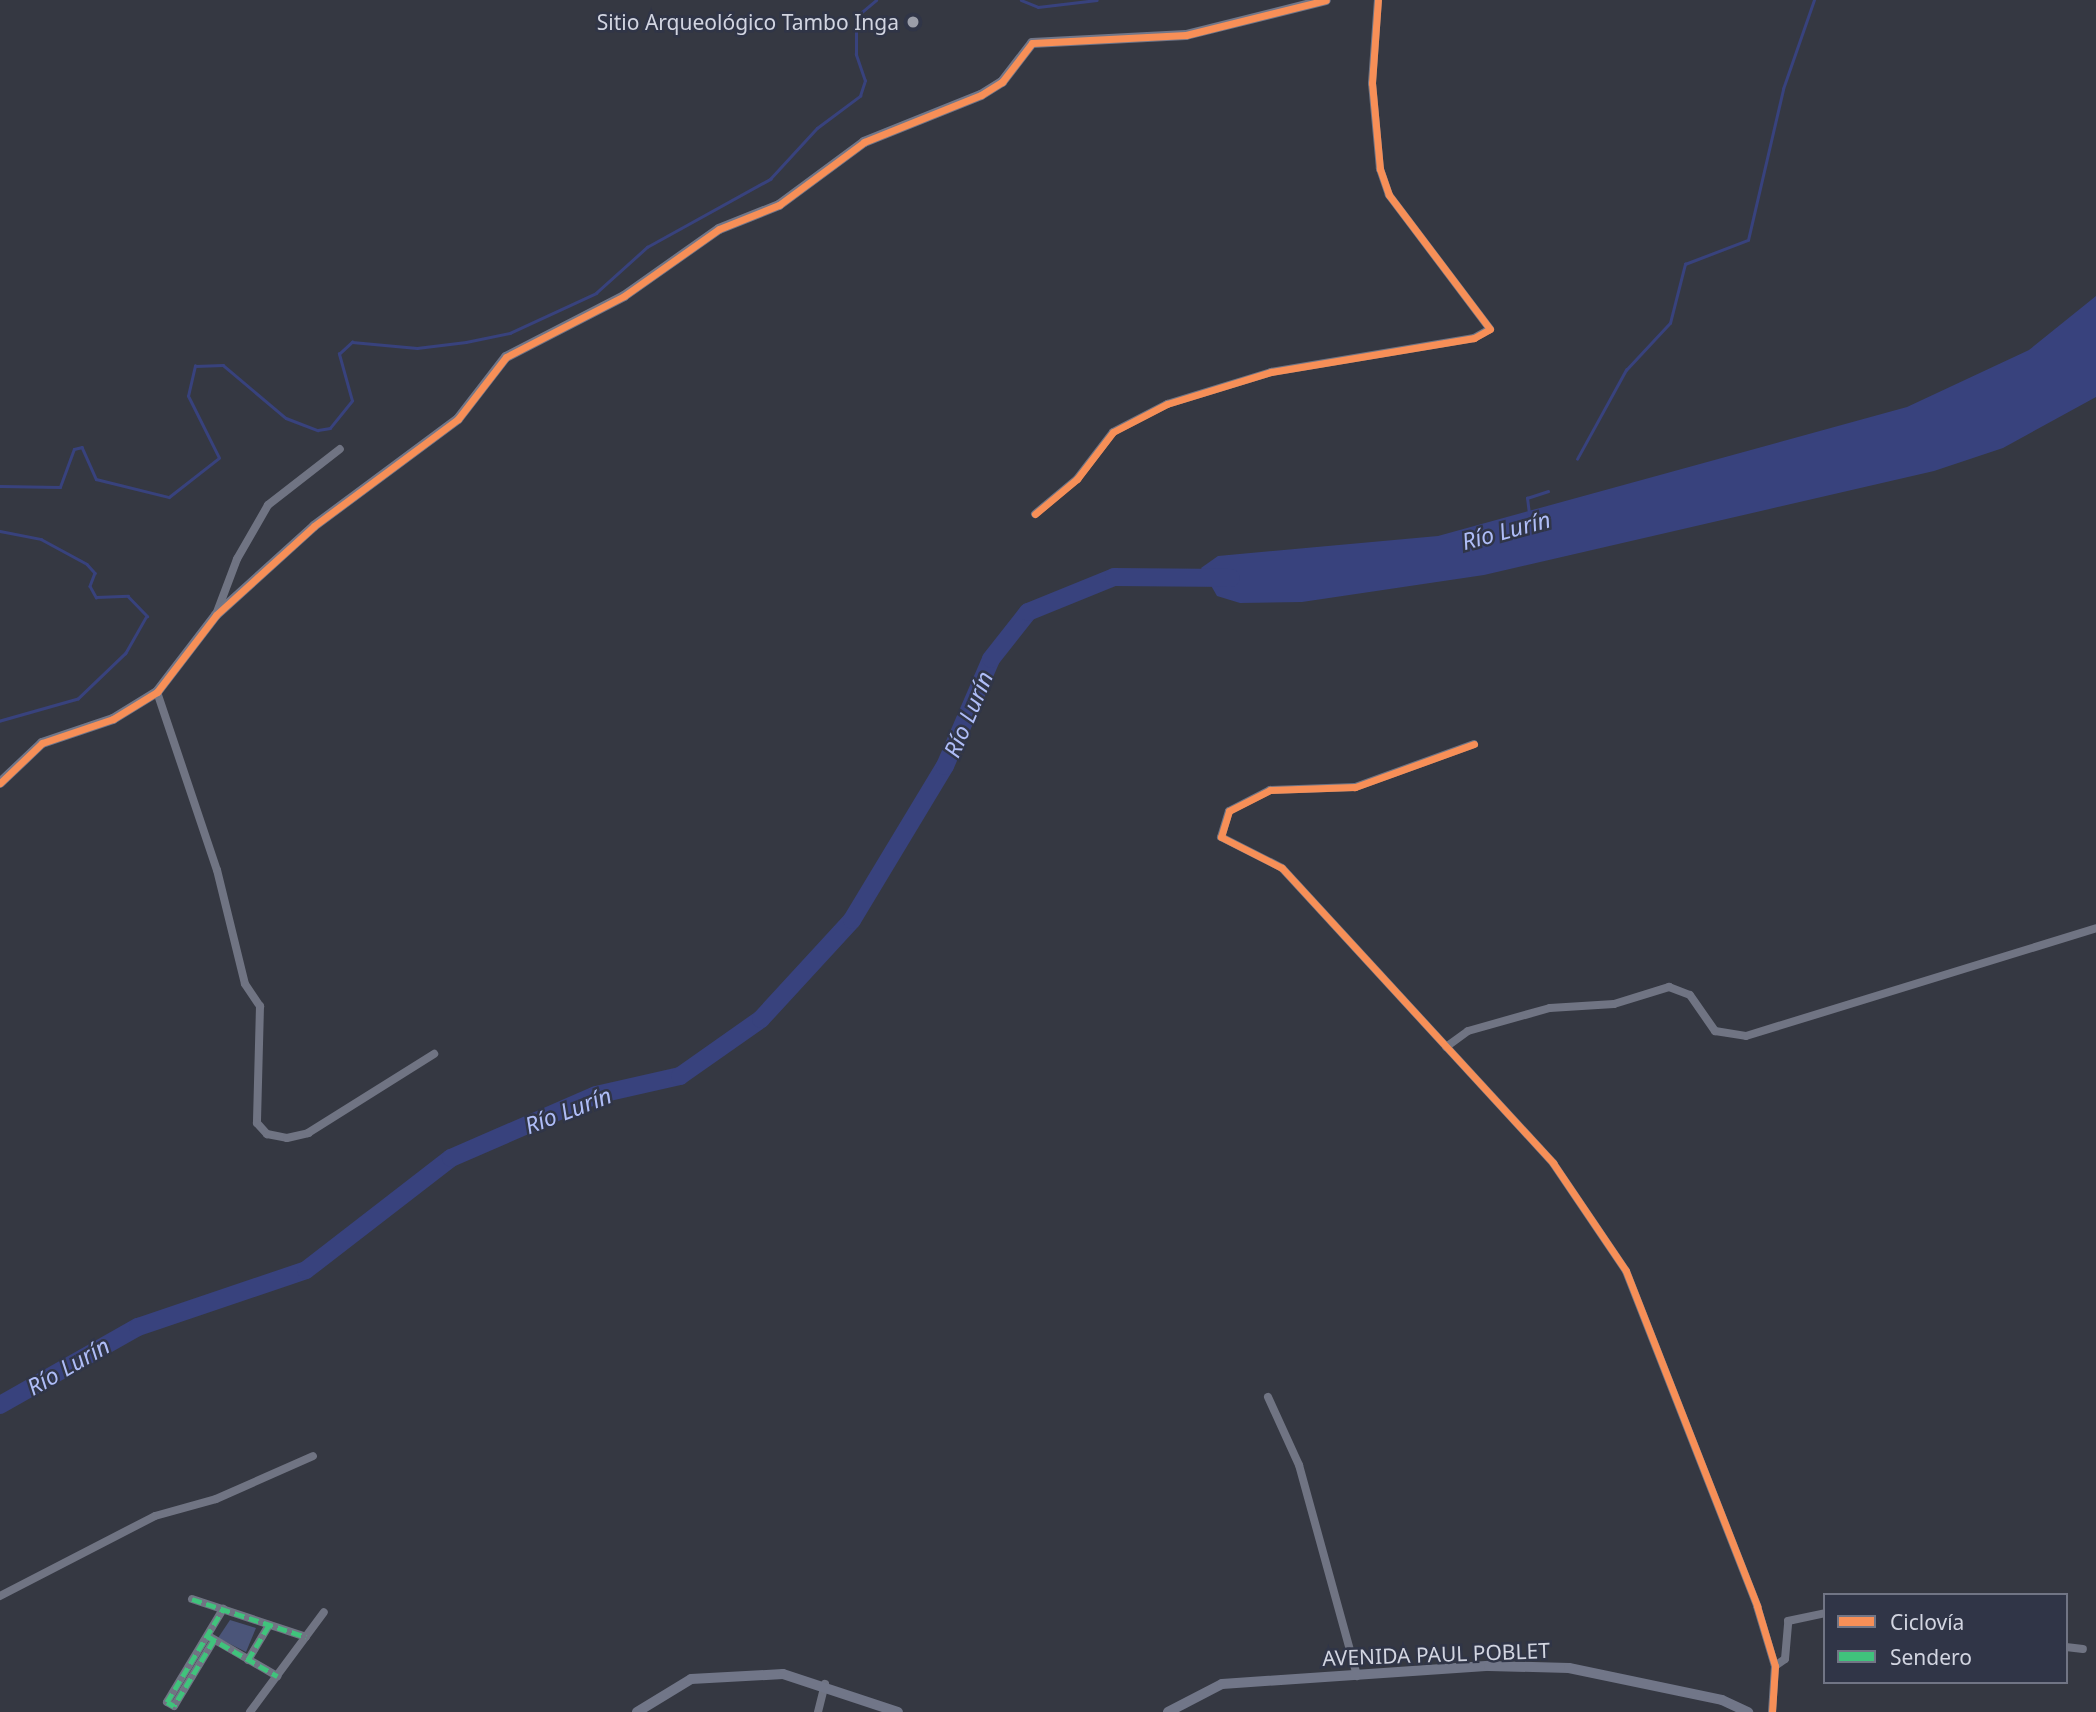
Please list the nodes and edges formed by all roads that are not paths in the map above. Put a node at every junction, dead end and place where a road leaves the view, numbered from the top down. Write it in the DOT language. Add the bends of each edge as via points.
graph roads {
  1 [pos="1326,0"];
  2 [pos="1378,0"];
  3 [pos="340,449"];
  4 [pos="1035,514"];
  5 [pos="216,615"];
  6 [pos="157,692"];
  7 [pos="1474,744"];
  8 [pos="0,783"];
  9 [pos="2096,928"];
  10 [pos="1446,1047"];
  11 [pos="434,1054"];
  12 [pos="1268,1397"];
  13 [pos="313,1456"];
  14 [pos="0,1596"];
  15 [pos="192,1599"];
  16 [pos="223,1609"];
  17 [pos="324,1612"];
  18 [pos="1823,1613"];
  19 [pos="269,1625"];
  20 [pos="306,1637"];
  21 [pos="211,1638"];
  22 [pos="2068,1647"];
  23 [pos="2082,1648"];
  24 [pos="248,1660"];
  25 [pos="1775,1667"];
  26 [pos="277,1676"];
  27 [pos="1357,1676"];
  28 [pos="825,1684"];
  29 [pos="250,1712"];
  30 [pos="637,1712"];
  31 [pos="818,1712"];
  32 [pos="898,1712"];
  33 [pos="1168,1712"];
  34 [pos="1748,1712"];
  35 [pos="1772,1712"];
  1 -- 5 [label="street" via="1185,35 1032,43 1002,82 981,95 864,142 779,205 719,229 624,296 506,357 458,419 314,526"];
  2 -- 4 [label="street" via="1373,128 1389,195 1490,329 1474,338 1271,372 1167,404 1113,432 1077,479"];
  3 -- 5 [label="street" via="268,505 237,559"];
  5 -- 6 [label="street"];
  6 -- 8 [label="street" via="113,719 42,743"];
  6 -- 11 [label="street" via="217,870 245,984 260,1006 257,1122 267,1133 287,1138 309,1133"];
  7 -- 10 [label="street" via="1355,786 1270,790 1229,811 1221,837 1282,868"];
  9 -- 10 [label="street" via="1746,1036 1715,1031 1690,995 1669,987 1614,1004 1539,1012 1468,1031"];
  10 -- 25 [label="street" via="1553,1163 1626,1271 1684,1408"];
  12 -- 27 [label="street" via="1299,1465"];
  13 -- 14 [label="street" via="216,1499 155,1516"];
  15 -- 16 [label="street"];
  16 -- 19 [label="street"];
  16 -- 21 [label="street"];
  17 -- 20 [label="street"];
  18 -- 25 [label="street" via="1788,1621 1785,1659"];
  19 -- 20 [label="street"];
  19 -- 24 [label="street"];
  20 -- 26 [label="street"];
  21 -- 21 [label="street" via="174,1706 167,1702"];
  21 -- 24 [label="street"];
  22 -- 23 [label="street"];
  24 -- 26 [label="street"];
  25 -- 35 [label="street"];
  26 -- 29 [label="street"];
  27 -- 33 [label="street, AVENIDA PAUL POBLET" via="1222,1684"];
  27 -- 34 [label="street, AVENIDA PAUL POBLET" via="1569,1668 1721,1700"];
  28 -- 30 [label="street" via="783,1674 691,1679"];
  28 -- 31 [label="street"];
  28 -- 32 [label="street"];
}
